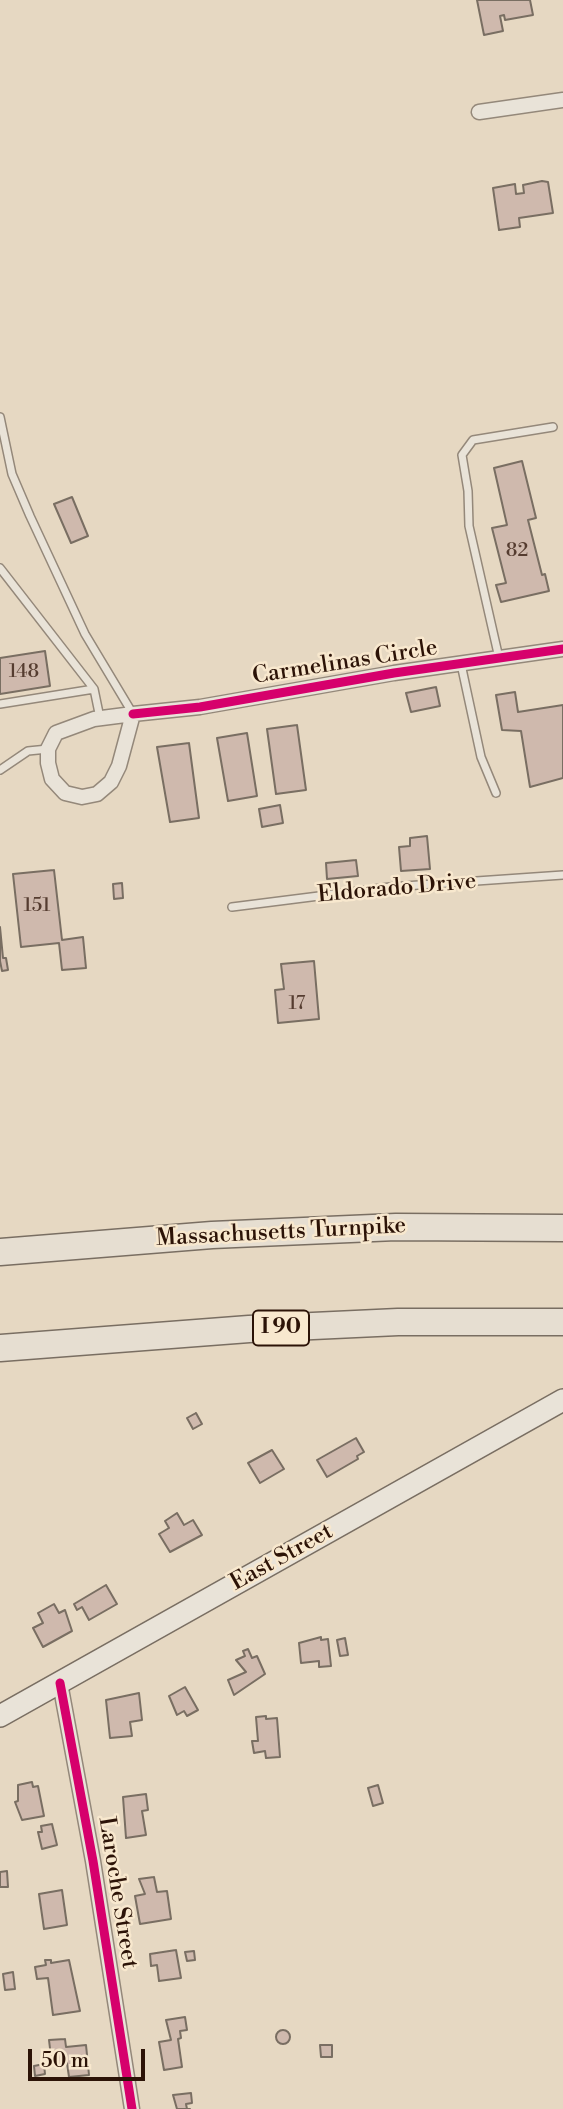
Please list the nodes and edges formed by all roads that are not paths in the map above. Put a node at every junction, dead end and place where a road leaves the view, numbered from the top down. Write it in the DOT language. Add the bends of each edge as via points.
graph roads {
  1 [pos="563,100"];
  2 [pos="479,112"];
  3 [pos="0,417"];
  4 [pos="553,427"];
  5 [pos="0,568"];
  6 [pos="563,649"];
  7 [pos="499,658"];
  8 [pos="461,663"];
  9 [pos="94,689"];
  10 [pos="0,704"];
  11 [pos="133,714"];
  12 [pos="100,718"];
  13 [pos="48,748"];
  14 [pos="0,770"];
  15 [pos="496,793"];
  16 [pos="563,876"];
  17 [pos="232,907"];
  18 [pos="563,1228"];
  19 [pos="0,1252"];
  20 [pos="563,1322"];
  21 [pos="216,1331"];
  22 [pos="0,1348"];
  23 [pos="0,1365"];
  24 [pos="563,1400"];
  25 [pos="60,1683"];
  26 [pos="0,1716"];
  27 [pos="132,2109"];
  1 -- 2 [label="street"];
  3 -- 11 [label="lane" via="12,474 35,527 85,634"];
  4 -- 7 [label="lane" via="473,440 462,455 469,526"];
  5 -- 9 [label="lane"];
  6 -- 7 [label="street, Carmelinas Circle"];
  7 -- 8 [label="street, Carmelinas Circle"];
  8 -- 11 [label="street, Carmelinas Circle"];
  8 -- 15 [label="lane" via="481,757"];
  9 -- 10 [label="lane"];
  9 -- 12 [label="lane"];
  11 -- 12 [label="street, Carmelinas Circle"];
  11 -- 13 [label="street" via="119,766 111,782 97,794 65,793 52,779"];
  12 -- 13 [label="street, Carmelinas Circle" via="56,733"];
  13 -- 14 [label="lane" via="27,751"];
  16 -- 17 [label="lane, Eldorado Drive" via="390,887"];
  18 -- 19 [label="highway, Massachusetts Turnpike" via="396,1227 212,1234"];
  20 -- 21 [label="highway, I 90" via="398,1322"];
  21 -- 22 [label="highway, I 90"];
  21 -- 23 [label="highway"];
  24 -- 25 [label="main road, East Street"];
  25 -- 26 [label="main road, East Street"];
  25 -- 27 [label="street, Laroche Street"];
}
